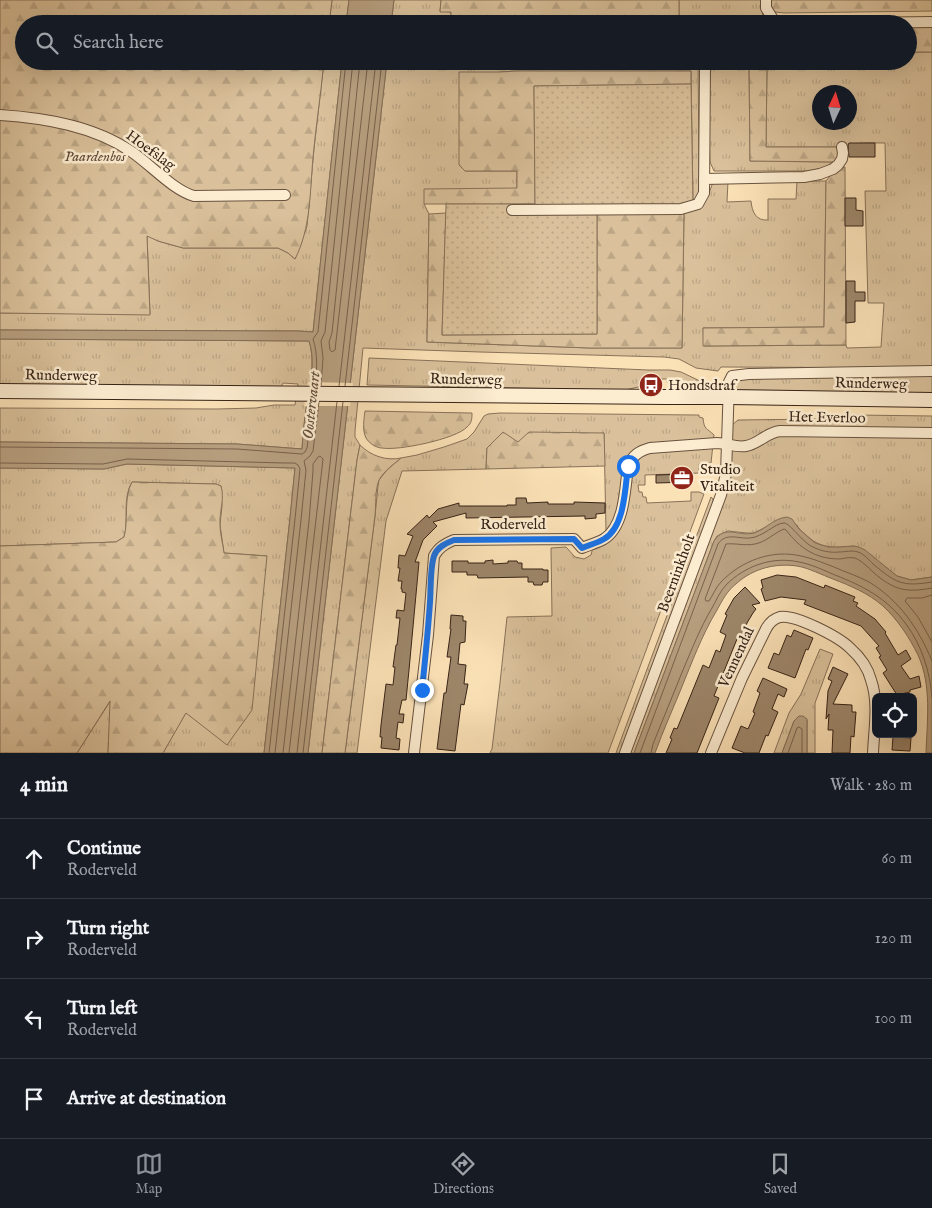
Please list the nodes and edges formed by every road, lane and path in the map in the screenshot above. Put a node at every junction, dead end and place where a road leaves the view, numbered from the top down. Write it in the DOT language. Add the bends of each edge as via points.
graph roads {
  1 [pos="766,0"];
  2 [pos="770,15"];
  3 [pos="917,22"];
  4 [pos="932,22"];
  5 [pos="705,70"];
  6 [pos="0,115"];
  7 [pos="842,147"];
  8 [pos="704,179"];
  9 [pos="285,195"];
  10 [pos="512,210"];
  11 [pos="932,371"];
  12 [pos="0,391"];
  13 [pos="728,397"];
  14 [pos="932,400"];
  15 [pos="932,433"];
  16 [pos="727,443"];
  17 [pos="414,753"];
  18 [pos="625,753"];
  19 [pos="711,753"];
  20 [pos="873,753"];
  1 -- 2 [label="street"];
  3 -- 4 [label="street"];
  5 -- 8 [label="street"];
  6 -- 9 [label="street, Hoefslag" via="55,122 110,139 186,194"];
  7 -- 8 [label="street" via="842,159 838,164 820,174"];
  8 -- 10 [label="street" via="704,193 698,204 681,209"];
  11 -- 13 [label="street" via="732,376"];
  12 -- 13 [label="street, Runderweg"];
  13 -- 14 [label="street, Runderweg"];
  13 -- 16 [label="street, Beerninkholt"];
  15 -- 16 [label="street, Het Everloo" via="780,431 753,444 735,446"];
  16 -- 17 [label="street, Roderveld" via="642,450 628,466 620,518 613,532 604,540 582,548 574,539 454,540 437,550 433,563"];
  16 -- 18 [label="street, Beerninkholt" via="726,474 721,495"];
  19 -- 20 [label="street, Vennendal" via="766,629 779,617 809,624 834,636 860,658 868,671 875,697"];
}
